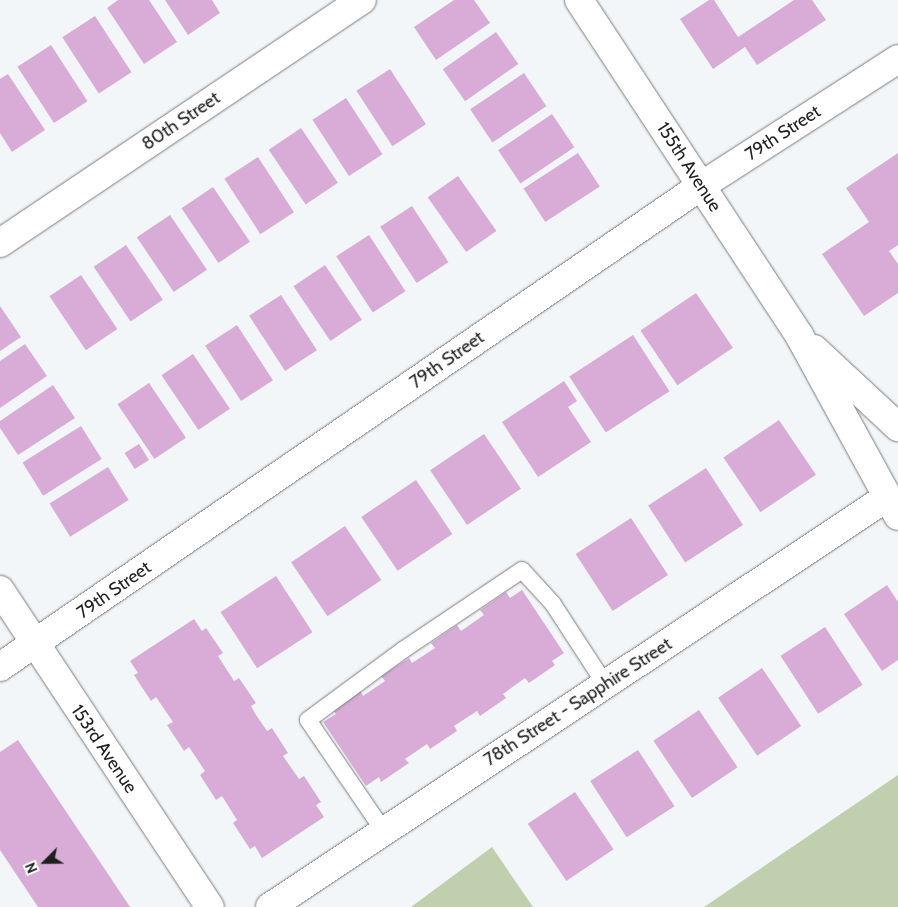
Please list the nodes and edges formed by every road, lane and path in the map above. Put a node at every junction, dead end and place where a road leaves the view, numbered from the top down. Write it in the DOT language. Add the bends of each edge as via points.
graph roads {
  1 [pos="362,0"];
  2 [pos="579,0"];
  3 [pos="898,59"];
  4 [pos="701,186"];
  5 [pos="0,243"];
  6 [pos="799,335"];
  7 [pos="898,427"];
  8 [pos="892,507"];
  9 [pos="0,590"];
  10 [pos="35,645"];
  11 [pos="0,667"];
  12 [pos="605,684"];
  13 [pos="382,830"];
  14 [pos="210,907"];
  15 [pos="270,907"];
  1 -- 5 [label="street, 80th Street"];
  2 -- 4 [label="street, 155th Avenue"];
  3 -- 4 [label="street, 79th Street"];
  4 -- 6 [label="street, 155th Avenue"];
  4 -- 10 [label="street, 79th Street"];
  6 -- 7 [label="street, 155th Avenue"];
  6 -- 8 [label="street, 155th Avenue"];
  8 -- 12 [label="street, 78th Street - Sapphire Street"];
  9 -- 10 [label="street, 153rd Avenue"];
  10 -- 11 [label="street, 79th Street"];
  10 -- 14 [label="street, 153rd Avenue"];
  12 -- 13 [label="street, 78th Street - Sapphire Street"];
  12 -- 13 [label="lane" via="553,604 522,570 387,661 308,720"];
  13 -- 15 [label="street, 78th Street - Sapphire Street"];
}
